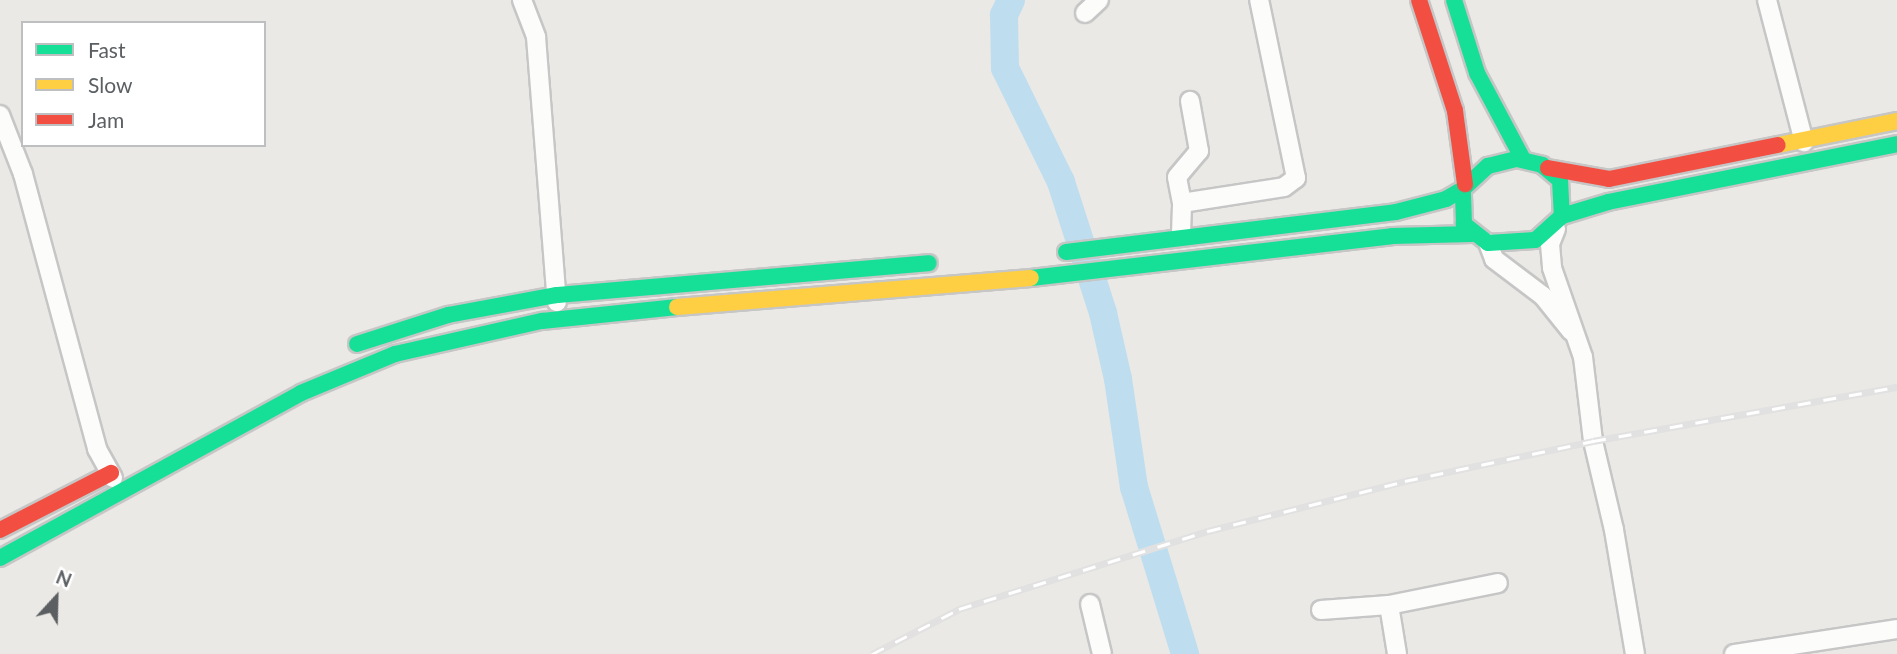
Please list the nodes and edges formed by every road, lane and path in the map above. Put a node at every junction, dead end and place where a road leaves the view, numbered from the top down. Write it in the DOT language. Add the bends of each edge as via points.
graph roads {
  1 [pos="522,0"];
  2 [pos="1099,0"];
  3 [pos="1259,0"];
  4 [pos="1419,0"];
  5 [pos="1454,0"];
  6 [pos="1768,0"];
  7 [pos="1085,13"];
  8 [pos="1190,101"];
  9 [pos="0,115"];
  10 [pos="1897,121"];
  11 [pos="1804,142"];
  12 [pos="1897,144"];
  13 [pos="1524,159"];
  14 [pos="1548,168"];
  15 [pos="1464,187"];
  16 [pos="1182,203"];
  17 [pos="1561,218"];
  18 [pos="1181,234"];
  19 [pos="1472,234"];
  20 [pos="1488,243"];
  21 [pos="1057,253"];
  22 [pos="949,261"];
  23 [pos="557,295"];
  24 [pos="559,320"];
  25 [pos="1578,339"];
  26 [pos="342,350"];
  27 [pos="117,470"];
  28 [pos="122,493"];
  29 [pos="0,530"];
  30 [pos="0,558"];
  31 [pos="1498,583"];
  32 [pos="1090,604"];
  33 [pos="1389,605"];
  34 [pos="1321,610"];
  35 [pos="1897,629"];
  36 [pos="1102,654"];
  37 [pos="1397,654"];
  38 [pos="1634,654"];
  39 [pos="1734,654"];
  1 -- 23 [label="street" via="536,37"];
  2 -- 7 [label="street"];
  3 -- 16 [label="street" via="1296,178 1284,187"];
  4 -- 15 [label="main road" via="1455,111"];
  5 -- 13 [label="main road" via="1476,73"];
  6 -- 11 [label="street"];
  8 -- 16 [label="street" via="1199,151 1177,177"];
  9 -- 27 [label="street" via="23,174 97,449"];
  10 -- 11 [label="main road"];
  11 -- 14 [label="main road" via="1609,179"];
  12 -- 17 [label="main road" via="1608,202"];
  13 -- 14 [label="main road"];
  13 -- 15 [label="main road" via="1488,166"];
  14 -- 17 [label="main road" via="1564,193"];
  15 -- 18 [label="main road" via="1446,199 1396,212"];
  15 -- 19 [label="main road" via="1460,207"];
  16 -- 18 [label="street"];
  17 -- 20 [label="main road" via="1535,240"];
  17 -- 25 [label="street" via="1549,256"];
  18 -- 21 [label="main road"];
  19 -- 20 [label="main road"];
  19 -- 24 [label="main road" via="1392,236 1065,275"];
  20 -- 25 [label="street" via="1494,259 1543,296"];
  22 -- 23 [label="main road"];
  23 -- 24 [label="street"];
  23 -- 26 [label="main road" via="448,315"];
  24 -- 28 [label="main road" via="450,340 345,372 267,410"];
  25 -- 38 [label="street"];
  27 -- 28 [label="street"];
  27 -- 29 [label="main road"];
  28 -- 30 [label="main road"];
  31 -- 33 [label="street"];
  32 -- 36 [label="street"];
  33 -- 34 [label="street"];
  33 -- 37 [label="street"];
  35 -- 39 [label="street"];
}
